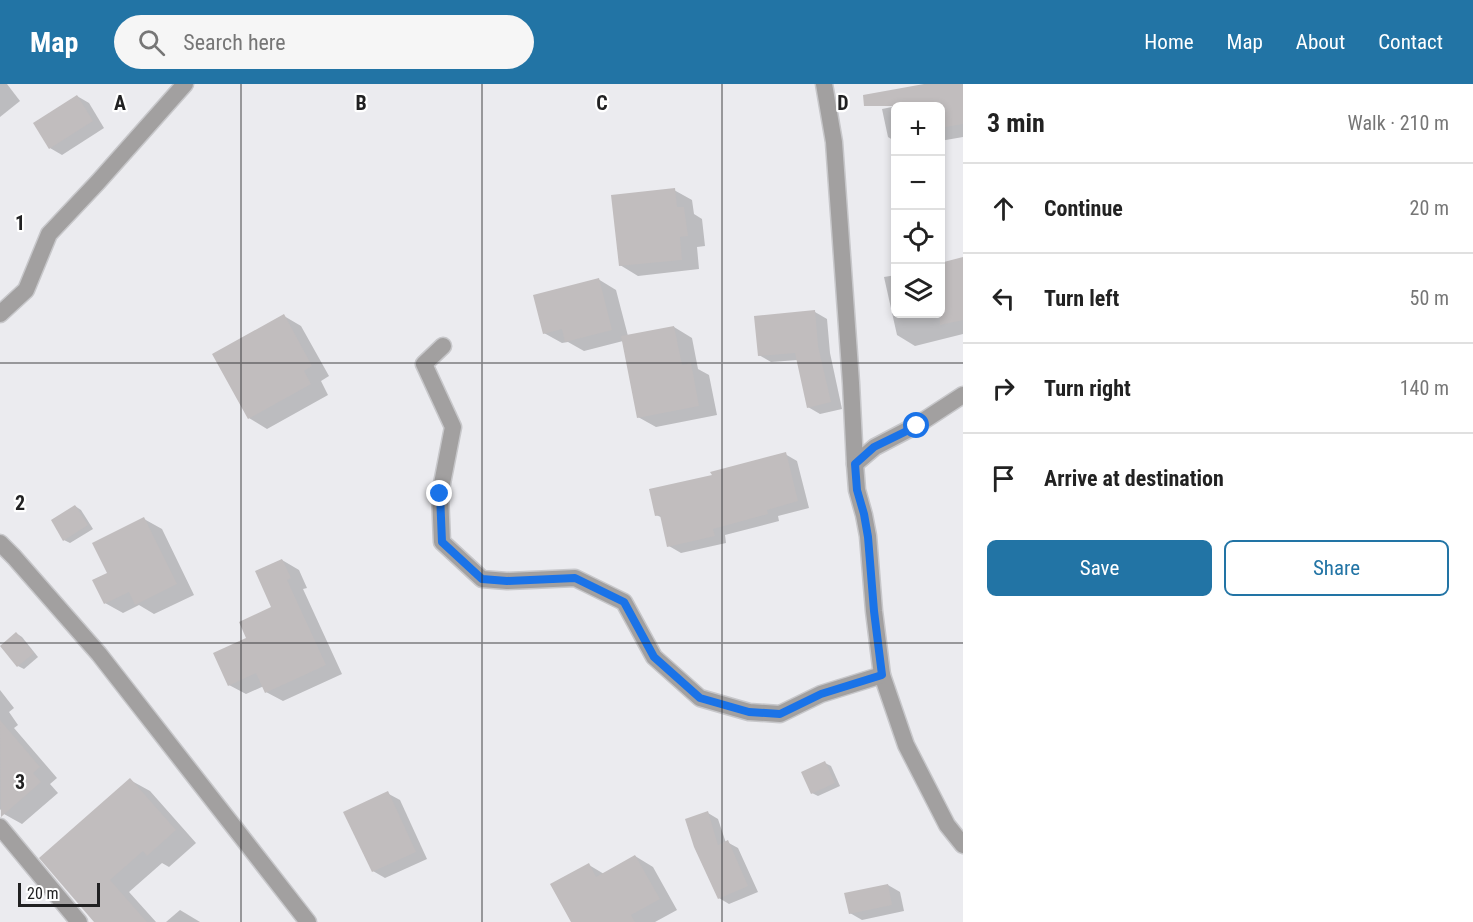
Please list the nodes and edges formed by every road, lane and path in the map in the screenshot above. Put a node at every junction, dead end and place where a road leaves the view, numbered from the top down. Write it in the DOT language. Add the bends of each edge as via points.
graph roads {
  1 [pos="185,84"];
  2 [pos="824,84"];
  3 [pos="0,314"];
  4 [pos="443,346"];
  5 [pos="963,395"];
  6 [pos="855,464"];
  7 [pos="0,543"];
  8 [pos="882,675"];
  9 [pos="0,827"];
  10 [pos="963,845"];
  11 [pos="79,922"];
  12 [pos="308,922"];
  1 -- 3 [label="street" via="49,234 26,290"];
  2 -- 6 [label="street" via="834,142"];
  4 -- 8 [label="street" via="424,364 453,427 440,494 442,542 482,579 575,578 624,602 654,657 700,698 749,712 780,714 821,694"];
  5 -- 6 [label="street" via="917,426 874,447"];
  6 -- 8 [label="street" via="868,537"];
  7 -- 12 [label="street" via="99,654"];
  8 -- 10 [label="street" via="906,745 947,825"];
  9 -- 11 [label="street"];
}
